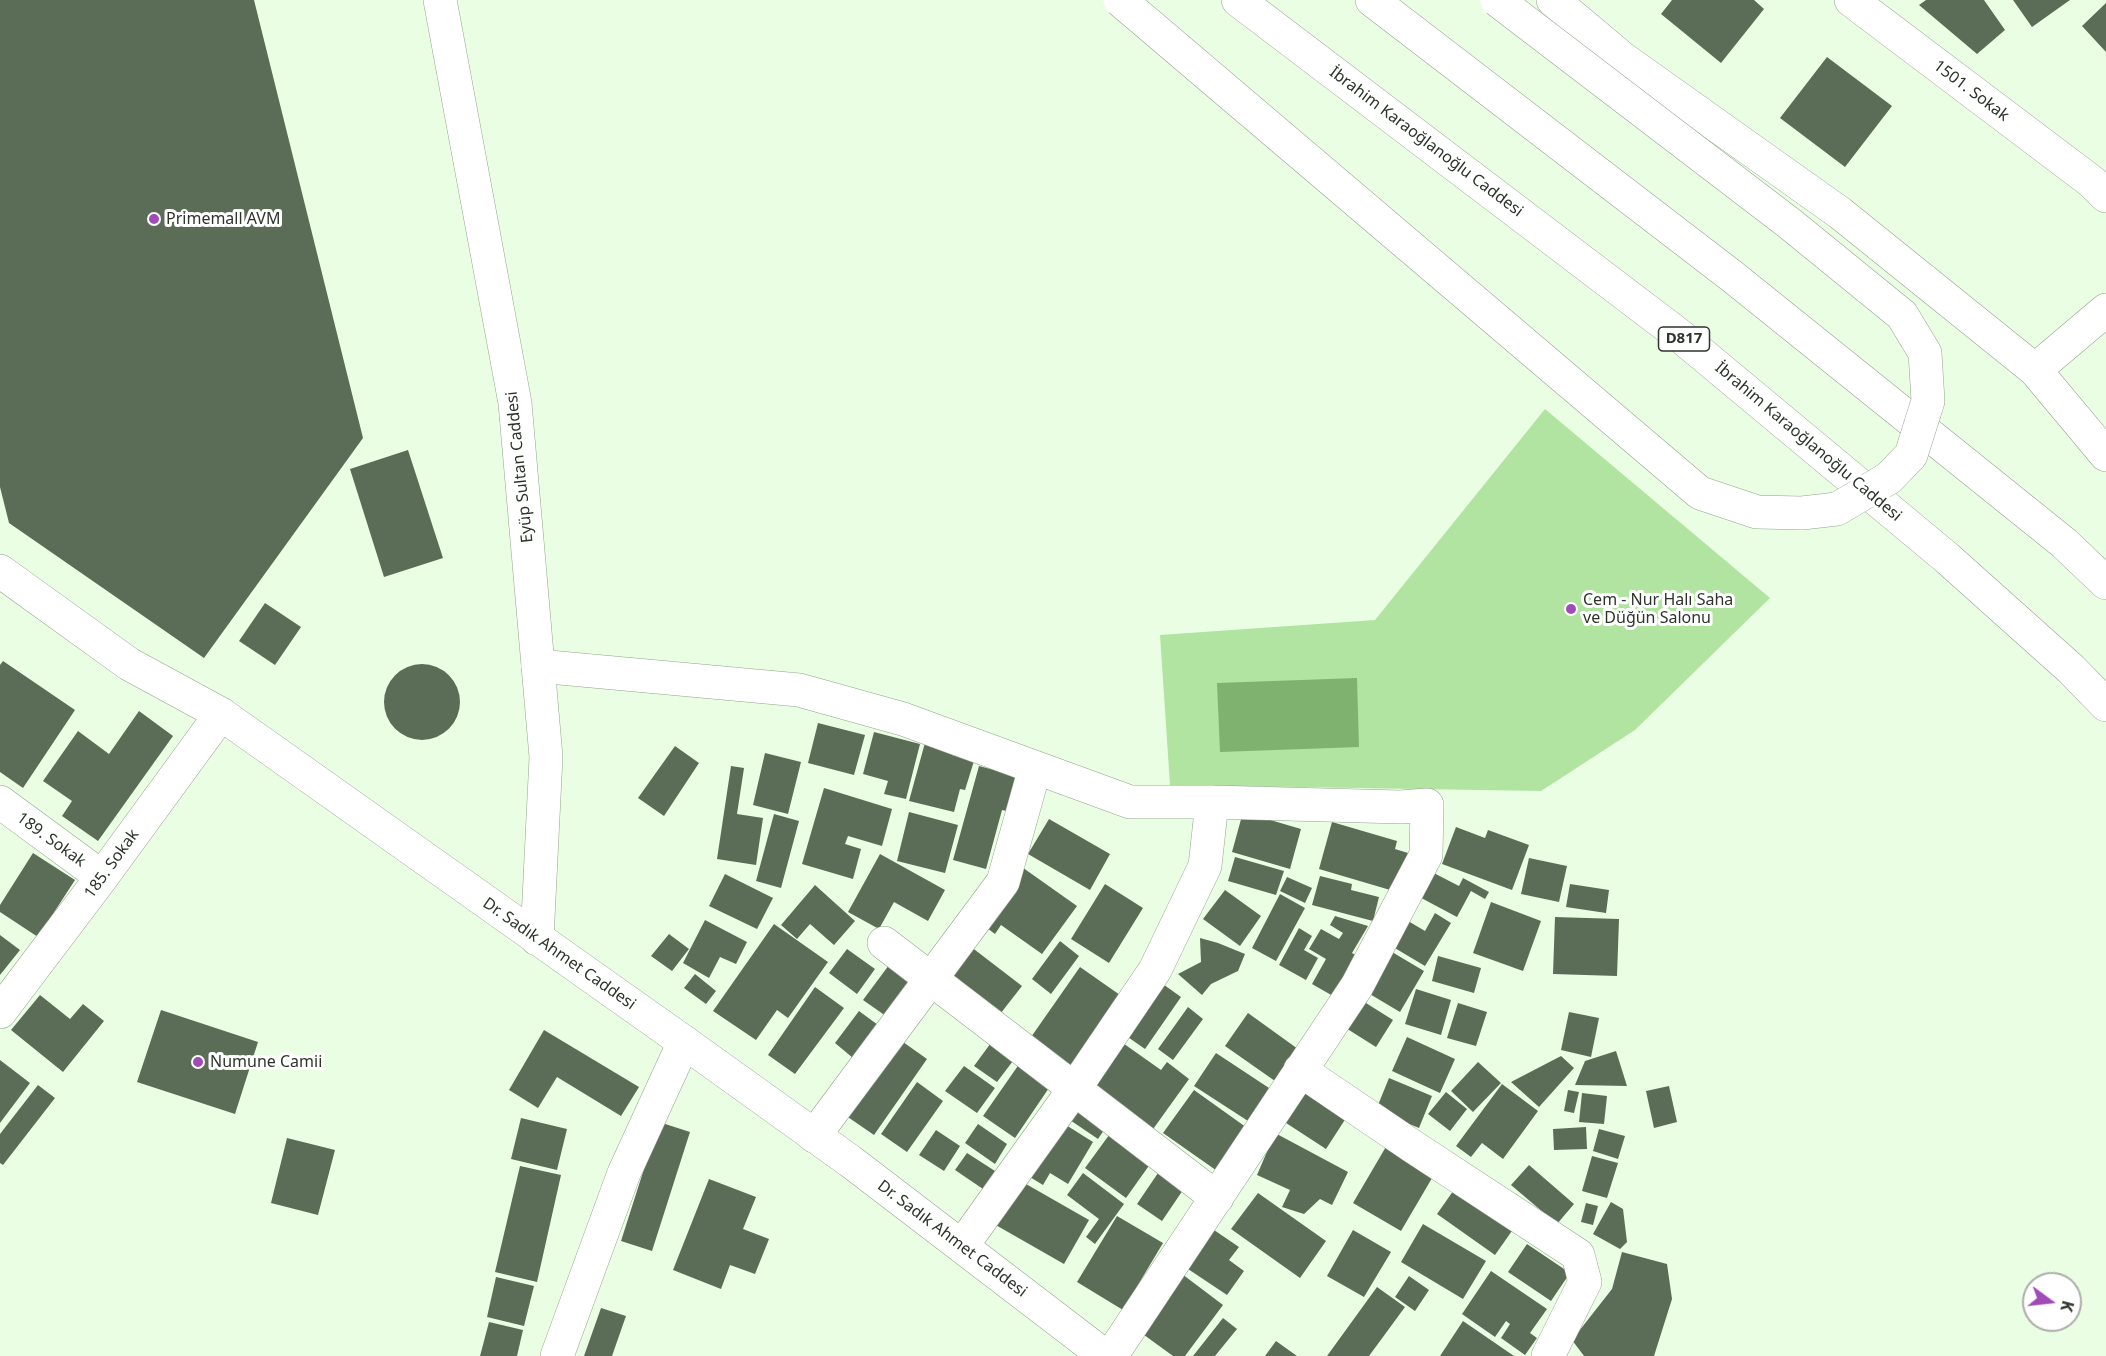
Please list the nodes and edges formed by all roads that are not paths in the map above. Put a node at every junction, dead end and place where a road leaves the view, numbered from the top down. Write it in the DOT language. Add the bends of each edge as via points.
graph roads {
  1 [pos="440,0"];
  2 [pos="1120,0"];
  3 [pos="1238,0"];
  4 [pos="1372,0"];
  5 [pos="1497,0"];
  6 [pos="1553,0"];
  7 [pos="1851,0"];
  8 [pos="2101,184"];
  9 [pos="2106,310"];
  10 [pos="2036,370"];
  11 [pos="2106,455"];
  12 [pos="0,571"];
  13 [pos="2106,583"];
  14 [pos="538,666"];
  15 [pos="2106,705"];
  16 [pos="221,714"];
  17 [pos="1035,768"];
  18 [pos="0,802"];
  19 [pos="1212,802"];
  20 [pos="102,877"];
  21 [pos="537,939"];
  22 [pos="884,943"];
  23 [pos="932,979"];
  24 [pos="0,1012"];
  25 [pos="684,1042"];
  26 [pos="1300,1070"];
  27 [pos="1075,1088"];
  28 [pos="814,1136"];
  29 [pos="1217,1198"];
  30 [pos="962,1246"];
  31 [pos="557,1356"];
  32 [pos="1105,1356"];
  33 [pos="1111,1356"];
  34 [pos="1548,1356"];
  1 -- 14 [label="main road, Eyüp Sultan Caddesi" via="515,404"];
  2 -- 5 [label="main road, bridge" via="1700,493 1757,512 1802,513 1836,509 1889,477 1911,455 1928,401 1925,353 1902,315 1789,223"];
  3 -- 15 [label="main road, İbrahim Karaoğlanoğlu Caddesi / D817" via="1679,335 1947,558"];
  4 -- 13 [label="main road" via="1732,277 2064,543"];
  6 -- 10 [label="main road" via="1622,58 1840,213"];
  7 -- 8 [label="main road, 1501. Sokak"];
  9 -- 10 [label="main road"];
  10 -- 11 [label="main road"];
  12 -- 16 [label="main road, Dr. Sadık Ahmet Caddesi" via="129,664"];
  14 -- 17 [label="main road" via="799,690 903,718"];
  14 -- 21 [label="main road, Eyüp Sultan Caddesi" via="546,757"];
  16 -- 20 [label="main road, 185. Sokak"];
  16 -- 21 [label="main road, Dr. Sadık Ahmet Caddesi"];
  17 -- 19 [label="main road" via="1130,802"];
  17 -- 23 [label="main road" via="1003,882"];
  18 -- 20 [label="main road, 189. Sokak"];
  19 -- 26 [label="main road" via="1427,805 1426,855 1357,986"];
  19 -- 27 [label="main road" via="1205,866 1155,970"];
  20 -- 24 [label="main road, 185. Sokak"];
  21 -- 25 [label="main road, Dr. Sadık Ahmet Caddesi"];
  22 -- 23 [label="main road"];
  23 -- 27 [label="main road"];
  23 -- 28 [label="main road"];
  25 -- 28 [label="main road, Dr. Sadık Ahmet Caddesi"];
  25 -- 31 [label="main road" via="624,1173"];
  26 -- 29 [label="main road"];
  26 -- 34 [label="main road" via="1578,1255 1585,1282"];
  27 -- 29 [label="main road"];
  27 -- 30 [label="main road"];
  28 -- 30 [label="main road, Dr. Sadık Ahmet Caddesi"];
  29 -- 33 [label="main road"];
  30 -- 32 [label="main road, Dr. Sadık Ahmet Caddesi"];
}
